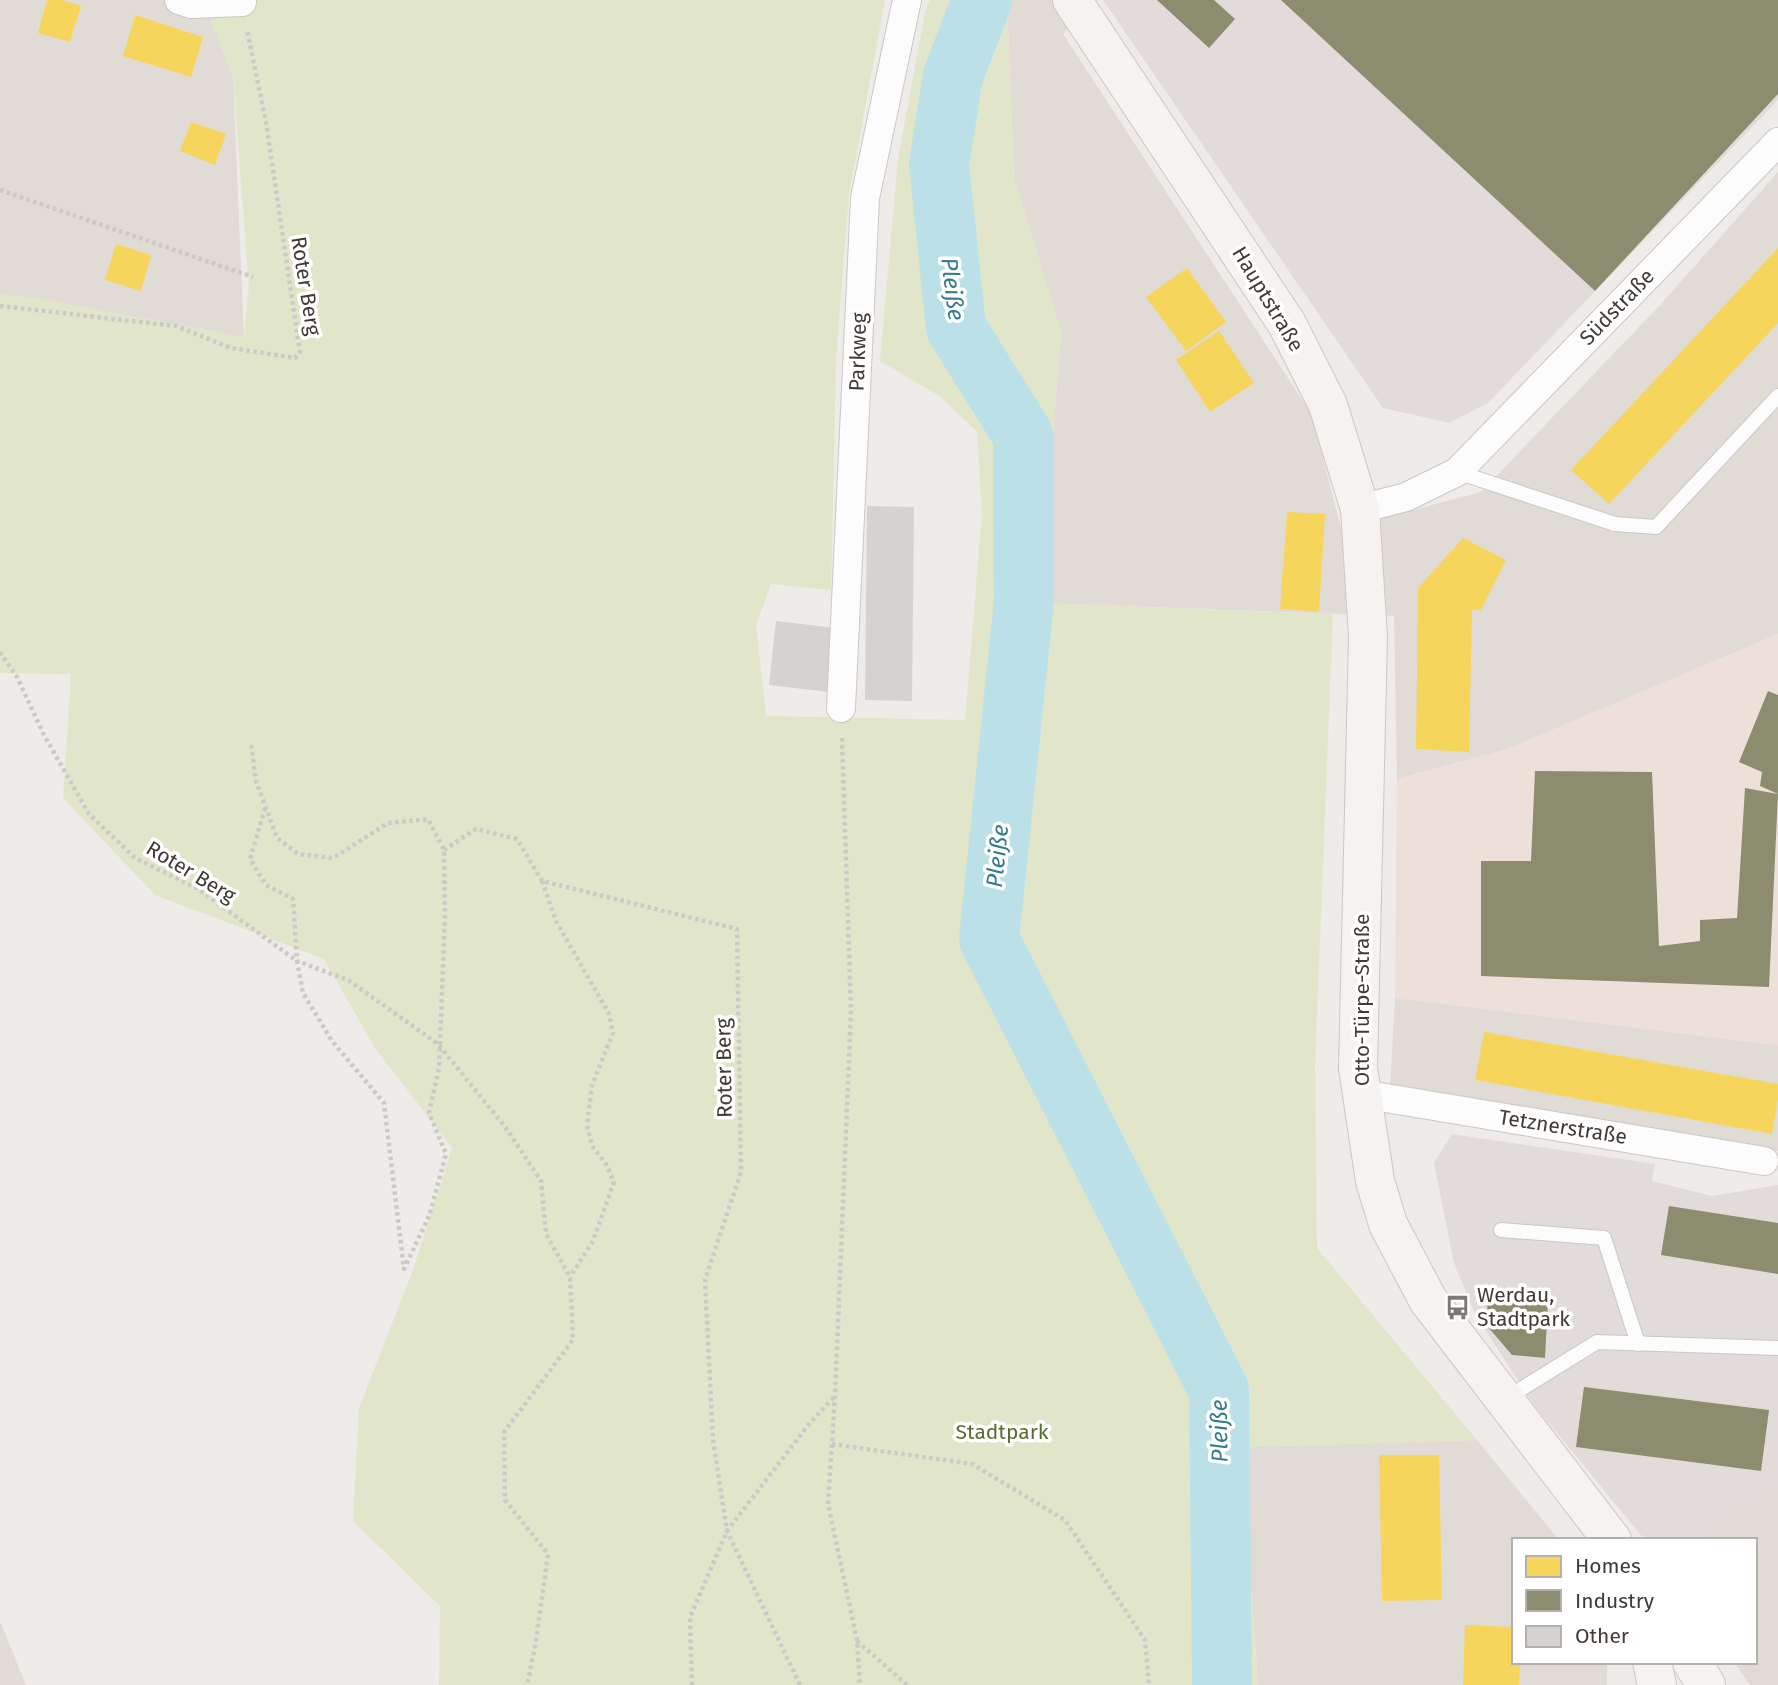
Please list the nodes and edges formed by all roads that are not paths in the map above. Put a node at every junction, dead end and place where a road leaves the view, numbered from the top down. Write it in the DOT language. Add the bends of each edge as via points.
graph roads {
  1 [pos="179,0"];
  2 [pos="906,0"];
  3 [pos="1072,0"];
  4 [pos="242,2"];
  5 [pos="1778,142"];
  6 [pos="1778,396"];
  7 [pos="1457,472"];
  8 [pos="1360,509"];
  9 [pos="1368,637"];
  10 [pos="841,708"];
  11 [pos="1362,1094"];
  12 [pos="1764,1161"];
  13 [pos="1500,1230"];
  14 [pos="1638,1343"];
  15 [pos="1778,1348"];
  16 [pos="1504,1400"];
  17 [pos="1610,1538"];
  18 [pos="1652,1664"];
  19 [pos="1693,1664"];
  20 [pos="1657,1685"];
  21 [pos="1706,1685"];
  1 -- 4 [label="street" via="192,4"];
  2 -- 10 [label="street, Parkweg" via="865,198"];
  3 -- 8 [label="main road, Hauptstraße" via="1287,324 1328,405"];
  5 -- 7 [label="street, Südstraße"];
  6 -- 7 [label="lane" via="1656,527 1615,524"];
  7 -- 8 [label="street, Südstraße" via="1406,497"];
  8 -- 9 [label="main road, Hauptstraße"];
  9 -- 11 [label="main road, Otto-Türpe-Straße" via="1358,1068"];
  11 -- 12 [label="street, Tetznerstraße"];
  11 -- 16 [label="main road, Otto-Türpe-Straße" via="1370,1157 1388,1224 1428,1300"];
  13 -- 14 [label="lane" via="1604,1238"];
  14 -- 15 [label="lane"];
  14 -- 16 [label="lane" via="1597,1342"];
  16 -- 17 [label="main road, Otto-Türpe-Straße"];
  18 -- 20 [label="main road"];
  19 -- 21 [label="main road"];
}
